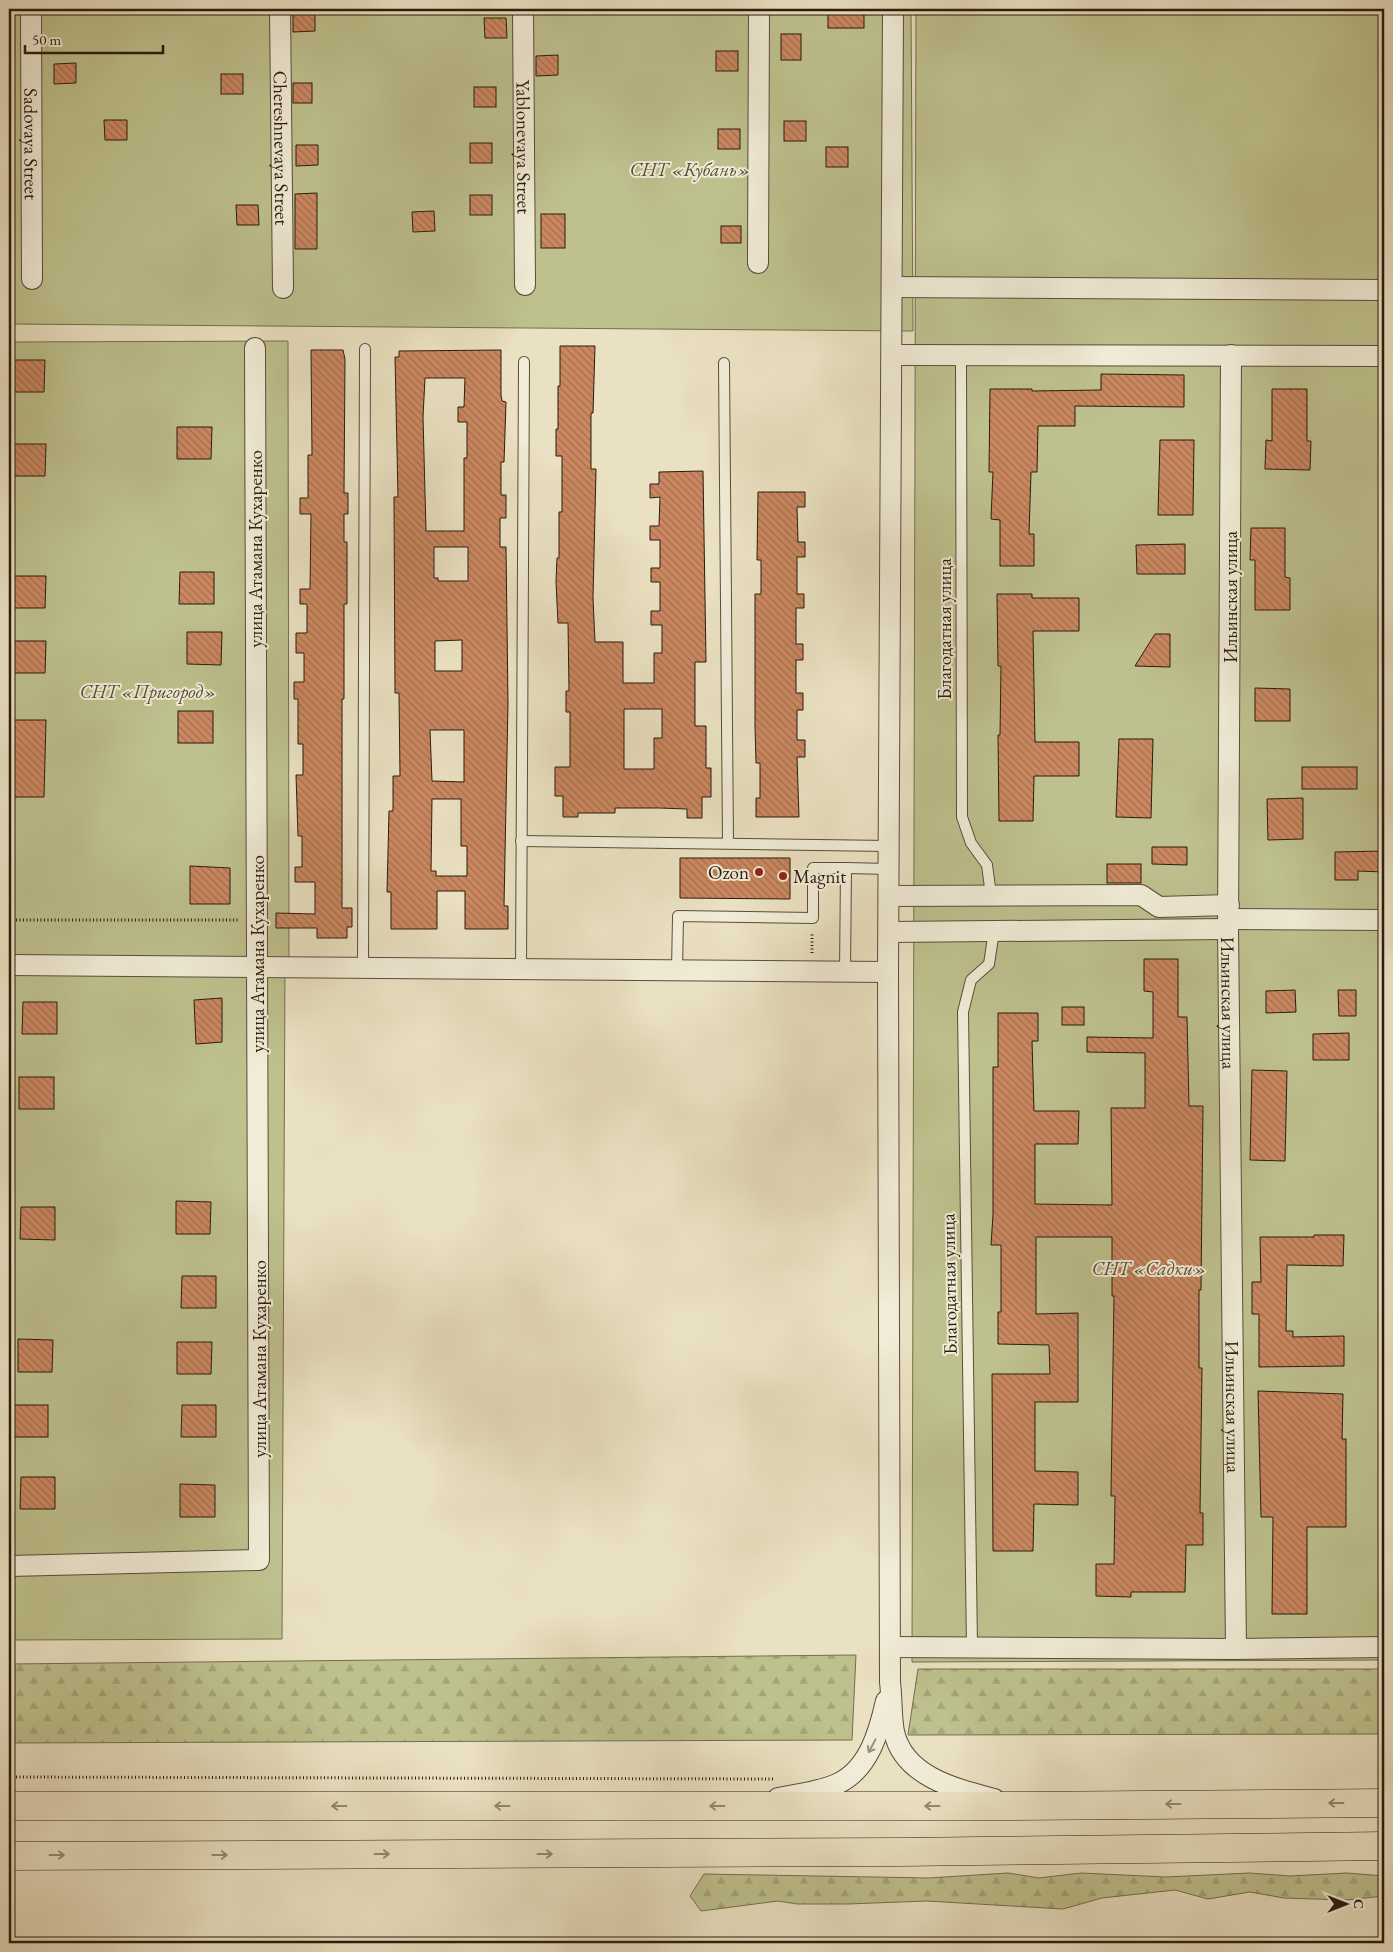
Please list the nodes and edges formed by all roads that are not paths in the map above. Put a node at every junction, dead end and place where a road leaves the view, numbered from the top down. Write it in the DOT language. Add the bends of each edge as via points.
graph roads {
  1 [pos="32,9"];
  2 [pos="280,9"];
  3 [pos="523,9"];
  4 [pos="759,9"];
  5 [pos="893,9"];
  6 [pos="758,263"];
  7 [pos="32,279"];
  8 [pos="525,285"];
  9 [pos="892,287"];
  10 [pos="282,288"];
  11 [pos="1384,290"];
  12 [pos="255,348"];
  13 [pos="365,349"];
  14 [pos="892,355"];
  15 [pos="961,355"];
  16 [pos="1231,355"];
  17 [pos="1384,356"];
  18 [pos="524,362"];
  19 [pos="724,363"];
  20 [pos="521,841"];
  21 [pos="728,843"];
  22 [pos="889,846"];
  23 [pos="846,868"];
  24 [pos="889,869"];
  25 [pos="889,896"];
  26 [pos="991,896"];
  27 [pos="1228,918"];
  28 [pos="1384,920"];
  29 [pos="994,931"];
  30 [pos="889,932"];
  31 [pos="9,965"];
  32 [pos="258,968"];
  33 [pos="363,969"];
  34 [pos="521,970"];
  35 [pos="677,971"];
  36 [pos="845,972"];
  37 [pos="888,972"];
  38 [pos="9,1566"];
  39 [pos="972,1646"];
  40 [pos="1384,1646"];
  41 [pos="890,1647"];
  42 [pos="1236,1650"];
  43 [pos="890,1682"];
  44 [pos="1384,1803"];
  45 [pos="9,1806"];
  46 [pos="743,1806"];
  47 [pos="1016,1806"];
  48 [pos="1384,1846"];
  49 [pos="9,1856"];
  1 -- 7 [label="street, Sadovaya Street"];
  2 -- 10 [label="street, Chereshnevaya Street"];
  3 -- 8 [label="street, Yablonevaya Street"];
  4 -- 6 [label="street"];
  5 -- 9 [label="street"];
  9 -- 11 [label="street"];
  9 -- 14 [label="street"];
  12 -- 32 [label="street, улица Атамана Кухаренко"];
  13 -- 33 [label="lane"];
  14 -- 15 [label="street"];
  14 -- 22 [label="street"];
  15 -- 16 [label="street"];
  15 -- 26 [label="lane, Благодатная улица" via="962,818 970,842 987,866"];
  16 -- 17 [label="street"];
  16 -- 27 [label="street, Ильинская улица"];
  18 -- 20 [label="lane"];
  19 -- 21 [label="lane"];
  20 -- 21 [label="lane"];
  20 -- 34 [label="lane"];
  21 -- 22 [label="lane"];
  22 -- 24 [label="street"];
  23 -- 24 [label="lane"];
  23 -- 35 [label="lane" via="813,868 812,918 678,916"];
  23 -- 36 [label="lane"];
  24 -- 25 [label="street"];
  25 -- 26 [label="street"];
  25 -- 30 [label="street"];
  26 -- 27 [label="street" via="1141,895 1159,907"];
  27 -- 28 [label="street"];
  27 -- 29 [label="street"];
  27 -- 42 [label="street, Ильинская улица"];
  29 -- 30 [label="street"];
  29 -- 39 [label="lane, Благодатная улица" via="990,964 970,980 963,1012"];
  30 -- 37 [label="street"];
  31 -- 32 [label="street"];
  32 -- 33 [label="street"];
  32 -- 38 [label="street, улица Атамана Кухаренко" via="259,1560"];
  33 -- 34 [label="street"];
  34 -- 35 [label="street"];
  35 -- 36 [label="street"];
  36 -- 37 [label="street"];
  37 -- 41 [label="street"];
  39 -- 41 [label="street"];
  39 -- 42 [label="street"];
  40 -- 42 [label="street"];
  41 -- 43 [label="street"];
  43 -- 46 [label="street, one-way" via="880,1731 858,1769 838,1783"];
  43 -- 47 [label="street" via="894,1732 912,1766 962,1790"];
  44 -- 47 [label="main road, one-way"];
  46 -- 45 [label="main road, one-way"];
  47 -- 46 [label="main road, one-way"];
  49 -- 48 [label="main road, one-way"];
}
